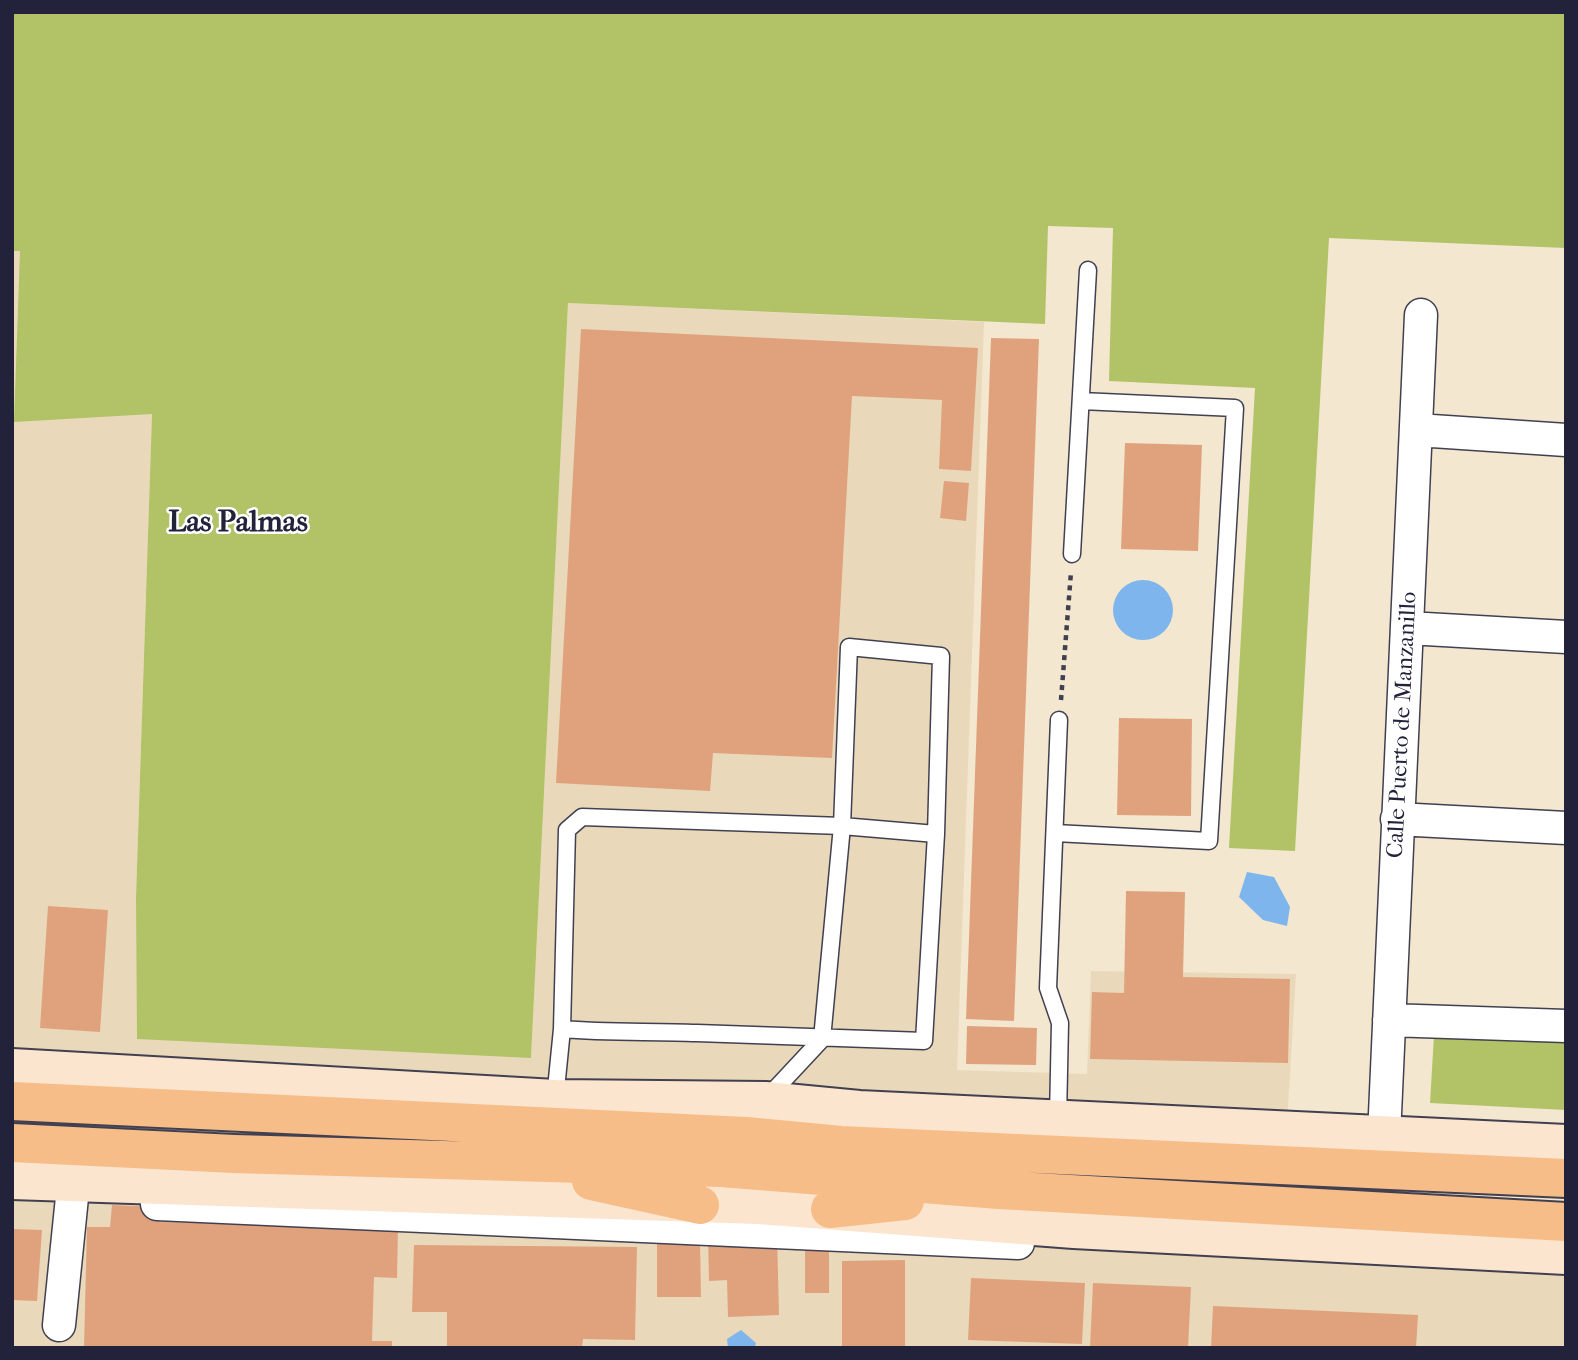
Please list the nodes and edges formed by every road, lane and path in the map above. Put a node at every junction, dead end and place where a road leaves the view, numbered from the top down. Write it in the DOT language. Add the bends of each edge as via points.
graph roads {
  1 [pos="1088,270"];
  2 [pos="1421,315"];
  3 [pos="1081,401"];
  4 [pos="1417,430"];
  5 [pos="1566,440"];
  6 [pos="1072,554"];
  7 [pos="1408,628"];
  8 [pos="1566,637"];
  9 [pos="1059,720"];
  10 [pos="1397,819"];
  11 [pos="842,826"];
  12 [pos="1566,828"];
  13 [pos="1055,832"];
  14 [pos="936,834"];
  15 [pos="1389,1020"];
  16 [pos="1566,1026"];
  17 [pos="562,1029"];
  18 [pos="822,1038"];
  19 [pos="12,1068"];
  20 [pos="555,1099"];
  21 [pos="12,1101"];
  22 [pos="1058,1118"];
  23 [pos="1384,1136"];
  24 [pos="12,1143"];
  25 [pos="761,1143"];
  26 [pos="1566,1144"];
  27 [pos="507,1161"];
  28 [pos="74,1176"];
  29 [pos="1566,1178"];
  30 [pos="12,1180"];
  31 [pos="999,1190"];
  32 [pos="12,1197"];
  33 [pos="700,1205"];
  34 [pos="830,1209"];
  35 [pos="1566,1222"];
  36 [pos="1566,1255"];
  37 [pos="1566,1269"];
  38 [pos="59,1325"];
  1 -- 3 [label="lane"];
  2 -- 4 [label="street, Calle Puerto de Manzanillo"];
  3 -- 6 [label="lane"];
  3 -- 13 [label="lane" via="1236,408 1209,841"];
  4 -- 5 [label="street"];
  4 -- 7 [label="street, Calle Puerto de Manzanillo"];
  6 -- 9 [label="path"];
  7 -- 8 [label="street"];
  7 -- 10 [label="street, Calle Puerto de Manzanillo"];
  9 -- 13 [label="lane"];
  10 -- 12 [label="street"];
  10 -- 15 [label="street, Calle Puerto de Manzanillo"];
  11 -- 14 [label="lane"];
  11 -- 14 [label="lane" via="849,647 941,656"];
  11 -- 17 [label="lane" via="582,817 567,830"];
  11 -- 18 [label="lane"];
  13 -- 22 [label="lane" via="1048,988 1060,1023"];
  14 -- 18 [label="lane" via="924,1041"];
  15 -- 16 [label="street"];
  15 -- 23 [label="street, Calle Puerto de Manzanillo"];
  17 -- 18 [label="lane"];
  17 -- 20 [label="lane"];
  18 -- 25 [label="lane"];
  19 -- 20 [label="main road"];
  20 -- 25 [label="main road"];
  21 -- 25 [label="main road"];
  22 -- 23 [label="main road"];
  22 -- 25 [label="main road" via="859,1110"];
  23 -- 26 [label="main road"];
  24 -- 28 [label="main road"];
  25 -- 27 [label="main road" via="720,1168"];
  25 -- 29 [label="main road"];
  25 -- 31 [label="main road"];
  25 -- 33 [label="main road"];
  25 -- 34 [label="main road"];
  27 -- 28 [label="main road"];
  27 -- 33 [label="main road"];
  28 -- 30 [label="main road"];
  28 -- 32 [label="street"];
  28 -- 33 [label="main road"];
  28 -- 37 [label="street"];
  28 -- 38 [label="street"];
  31 -- 34 [label="main road"];
  31 -- 35 [label="main road"];
  34 -- 36 [label="main road" via="1074,1228"];
}
